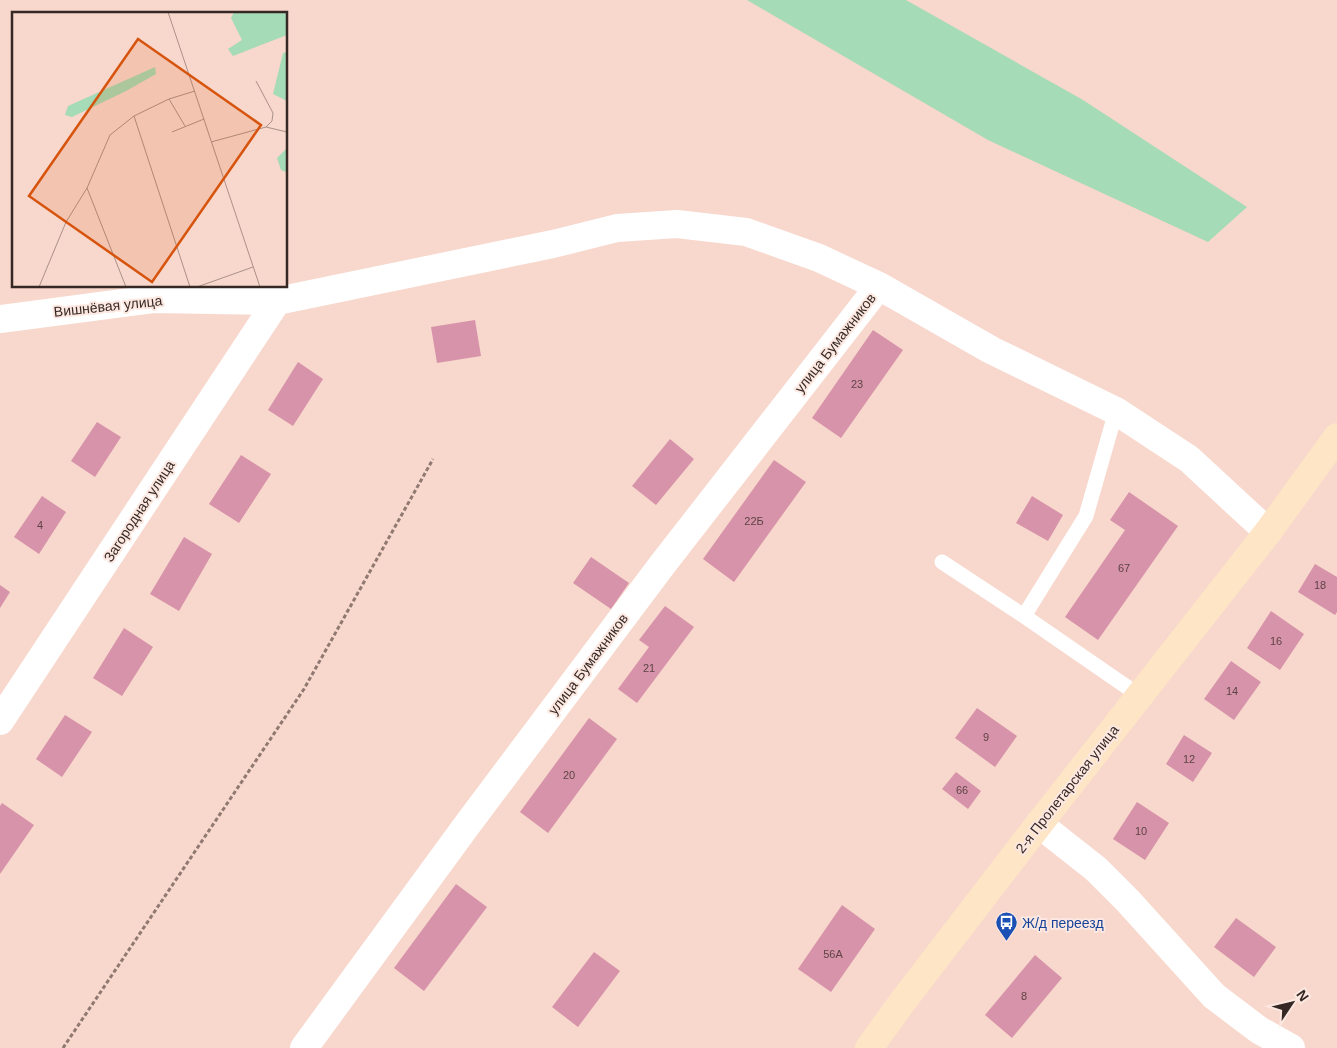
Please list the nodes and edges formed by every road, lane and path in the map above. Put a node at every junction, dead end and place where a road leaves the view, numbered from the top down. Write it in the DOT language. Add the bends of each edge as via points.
graph roads {
  1 [pos="880,286"];
  2 [pos="277,301"];
  3 [pos="0,319"];
  4 [pos="1116,411"];
  5 [pos="1337,437"];
  6 [pos="433,459"];
  7 [pos="1268,532"];
  8 [pos="942,562"];
  9 [pos="1024,616"];
  10 [pos="1140,696"];
  11 [pos="0,721"];
  12 [pos="1039,824"];
  13 [pos="63,1048"];
  14 [pos="304,1048"];
  15 [pos="869,1048"];
  16 [pos="1291,1048"];
  1 -- 2 [label="street, Вишнёвая улица" via="819,258 746,232 677,224 617,228"];
  1 -- 4 [label="street, Вишнёвая улица" via="990,350"];
  1 -- 14 [label="street, улица Бумажников" via="662,565"];
  2 -- 3 [label="street, Вишнёвая улица" via="153,299"];
  2 -- 11 [label="street, Загородная улица"];
  4 -- 7 [label="street, Вишнёвая улица" via="1189,459"];
  4 -- 9 [label="lane" via="1086,516"];
  5 -- 7 [label="main road, 2-я Пролетарская улица"];
  6 -- 13 [label="path" via="304,689"];
  7 -- 10 [label="main road, 2-я Пролетарская улица"];
  8 -- 9 [label="lane"];
  9 -- 10 [label="lane"];
  10 -- 12 [label="main road, 2-я Пролетарская улица"];
  12 -- 15 [label="main road, 2-я Пролетарская улица"];
  12 -- 16 [label="street" via="1096,869 1214,996 1259,1030"];
}
